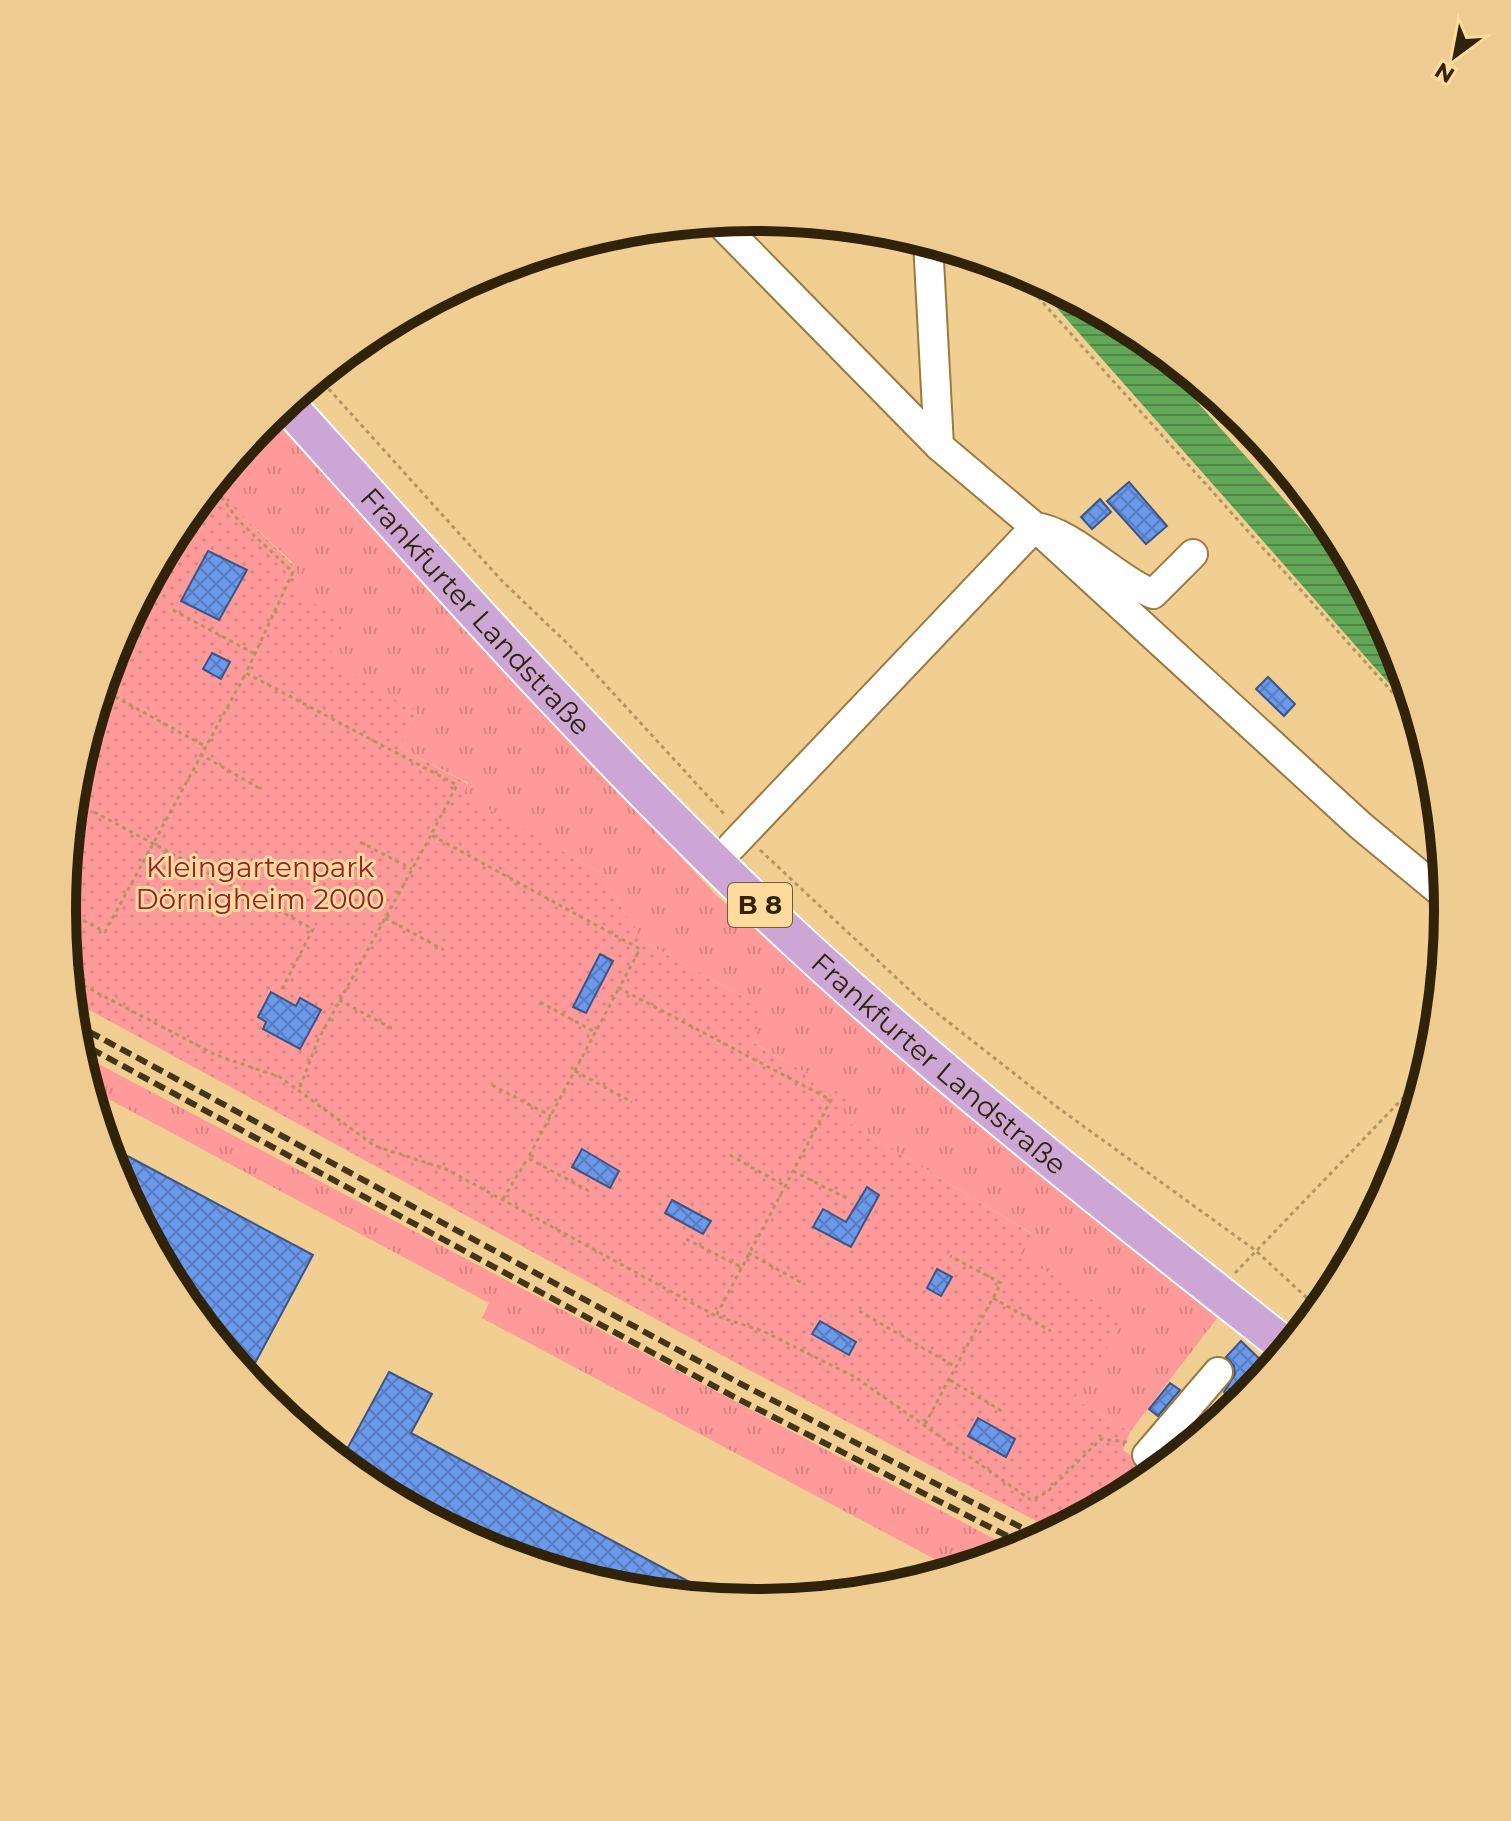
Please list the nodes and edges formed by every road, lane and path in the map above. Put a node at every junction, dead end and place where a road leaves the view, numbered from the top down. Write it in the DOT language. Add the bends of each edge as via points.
graph roads {
  1 [pos="728,232"];
  2 [pos="929,253"];
  3 [pos="1032,290"];
  4 [pos="325,385"];
  5 [pos="310,397"];
  6 [pos="294,412"];
  7 [pos="939,446"];
  8 [pos="219,493"];
  9 [pos="1035,527"];
  10 [pos="1193,554"];
  11 [pos="173,610"];
  12 [pos="255,654"];
  13 [pos="246,673"];
  14 [pos="111,695"];
  15 [pos="1402,703"];
  16 [pos="204,746"];
  17 [pos="199,754"];
  18 [pos="259,788"];
  19 [pos="94,812"];
  20 [pos="431,835"];
  21 [pos="737,840"];
  22 [pos="360,842"];
  23 [pos="152,843"];
  24 [pos="412,869"];
  25 [pos="1434,887"];
  26 [pos="76,917"];
  27 [pos="385,918"];
  28 [pos="444,950"];
  29 [pos="80,984"];
  30 [pos="619,988"];
  31 [pos="281,991"];
  32 [pos="339,1000"];
  33 [pos="540,1002"];
  34 [pos="395,1030"];
  35 [pos="595,1032"];
  36 [pos="575,1071"];
  37 [pos="492,1085"];
  38 [pos="299,1089"];
  39 [pos="1411,1090"];
  40 [pos="632,1102"];
  41 [pos="551,1116"];
  42 [pos="730,1155"];
  43 [pos="528,1158"];
  44 [pos="793,1171"];
  45 [pos="785,1186"];
  46 [pos="589,1191"];
  47 [pos="503,1199"];
  48 [pos="850,1200"];
  49 [pos="686,1239"];
  50 [pos="748,1253"];
  51 [pos="950,1256"];
  52 [pos="1244,1263"];
  53 [pos="741,1267"];
  54 [pos="804,1284"];
  55 [pos="993,1298"];
  56 [pos="1309,1303"];
  57 [pos="859,1311"];
  58 [pos="716,1316"];
  59 [pos="1296,1323"];
  60 [pos="1051,1331"];
  61 [pos="1280,1342"];
  62 [pos="956,1367"];
  63 [pos="1218,1372"];
  64 [pos="949,1380"];
  65 [pos="1005,1413"];
  66 [pos="925,1424"];
  67 [pos="1159,1457"];
  68 [pos="1154,1460"];
  1 -- 7 [label="street"];
  2 -- 7 [label="street"];
  3 -- 15 [label="path"];
  4 -- 21 [label="path" via="502,581 569,645"];
  5 -- 21 [label="main road, Frankfurter Landstraße / B 8" via="601,714"];
  6 -- 61 [label="main road, Frankfurter Landstraße / B 8" via="594,739 789,933 948,1075"];
  7 -- 9 [label="street"];
  8 -- 12 [label="path" via="239,521 293,572"];
  9 -- 10 [label="street" via="1153,594"];
  9 -- 21 [label="street"];
  9 -- 25 [label="street"];
  11 -- 12 [label="path"];
  12 -- 13 [label="path"];
  13 -- 16 [label="path"];
  13 -- 20 [label="path" via="457,785"];
  14 -- 16 [label="path"];
  16 -- 17 [label="path"];
  17 -- 18 [label="path"];
  17 -- 23 [label="path"];
  19 -- 23 [label="path"];
  20 -- 24 [label="path"];
  20 -- 30 [label="path" via="640,949"];
  21 -- 52 [label="path" via="919,999"];
  21 -- 52 [label="main road, Frankfurter Landstraße / B 8" via="874,982 964,1059"];
  22 -- 24 [label="path"];
  23 -- 26 [label="path" via="105,932"];
  23 -- 31 [label="path" via="313,929"];
  24 -- 27 [label="path"];
  27 -- 28 [label="path"];
  27 -- 32 [label="path"];
  29 -- 38 [label="path" via="216,1055"];
  30 -- 35 [label="path"];
  30 -- 44 [label="path" via="831,1100"];
  32 -- 34 [label="path"];
  32 -- 38 [label="path" via="307,1061"];
  33 -- 35 [label="path"];
  35 -- 36 [label="path"];
  36 -- 40 [label="path"];
  36 -- 41 [label="path"];
  37 -- 41 [label="path"];
  38 -- 47 [label="path" via="375,1146 446,1169"];
  39 -- 52 [label="path"];
  41 -- 43 [label="path"];
  42 -- 45 [label="path"];
  43 -- 46 [label="path"];
  43 -- 47 [label="path"];
  44 -- 45 [label="path"];
  44 -- 48 [label="path"];
  45 -- 50 [label="path"];
  47 -- 58 [label="path"];
  49 -- 53 [label="path"];
  50 -- 53 [label="path"];
  50 -- 54 [label="path"];
  51 -- 55 [label="path" via="1001,1283"];
  52 -- 56 [label="path"];
  52 -- 59 [label="main road, Frankfurter Landstraße / B 8"];
  53 -- 58 [label="path"];
  55 -- 60 [label="path"];
  55 -- 62 [label="path"];
  57 -- 62 [label="path"];
  58 -- 66 [label="path" via="763,1331 855,1377"];
  62 -- 64 [label="path"];
  63 -- 67 [label="street"];
  64 -- 65 [label="path"];
  64 -- 66 [label="path"];
  66 -- 68 [label="path" via="1031,1500 1046,1493 1101,1439 1119,1439"];
}
